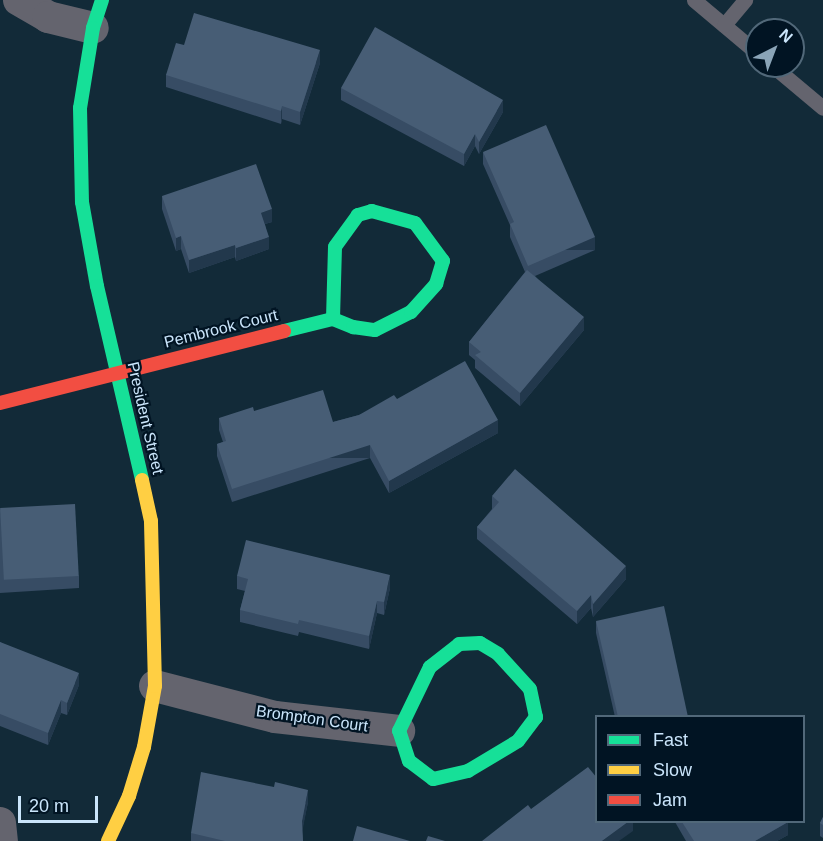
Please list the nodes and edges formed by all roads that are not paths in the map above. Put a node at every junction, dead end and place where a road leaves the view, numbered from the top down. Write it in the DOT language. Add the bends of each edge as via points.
graph roads {
  1 [pos="19,0"];
  2 [pos="694,0"];
  3 [pos="745,0"];
  4 [pos="97,14"];
  5 [pos="724,25"];
  6 [pos="745,42"];
  7 [pos="787,78"];
  8 [pos="823,108"];
  9 [pos="333,319"];
  10 [pos="117,371"];
  11 [pos="0,403"];
  12 [pos="155,686"];
  13 [pos="399,731"];
  14 [pos="0,823"];
  15 [pos="2,841"];
  16 [pos="108,841"];
  1 -- 4 [label="street" via="48,17"];
  2 -- 5 [label="lane"];
  3 -- 5 [label="lane"];
  4 -- 10 [label="street, President Street" via="81,108 82,202"];
  5 -- 6 [label="lane"];
  7 -- 8 [label="lane"];
  9 -- 9 [label="street" via="335,247 358,215 372,211 416,223 443,261 436,284 411,312 375,330"];
  9 -- 10 [label="street, Pembrook Court"];
  10 -- 11 [label="street, Pembrook Court"];
  10 -- 12 [label="street, President Street" via="151,521"];
  12 -- 13 [label="street, Brompton Court" via="275,717"];
  12 -- 16 [label="street, President Street" via="144,747 129,796"];
  13 -- 13 [label="street" via="430,667 459,644 480,643 498,654 530,689 536,717 518,741 468,771 434,779 409,761"];
  14 -- 15 [label="street"];
}
